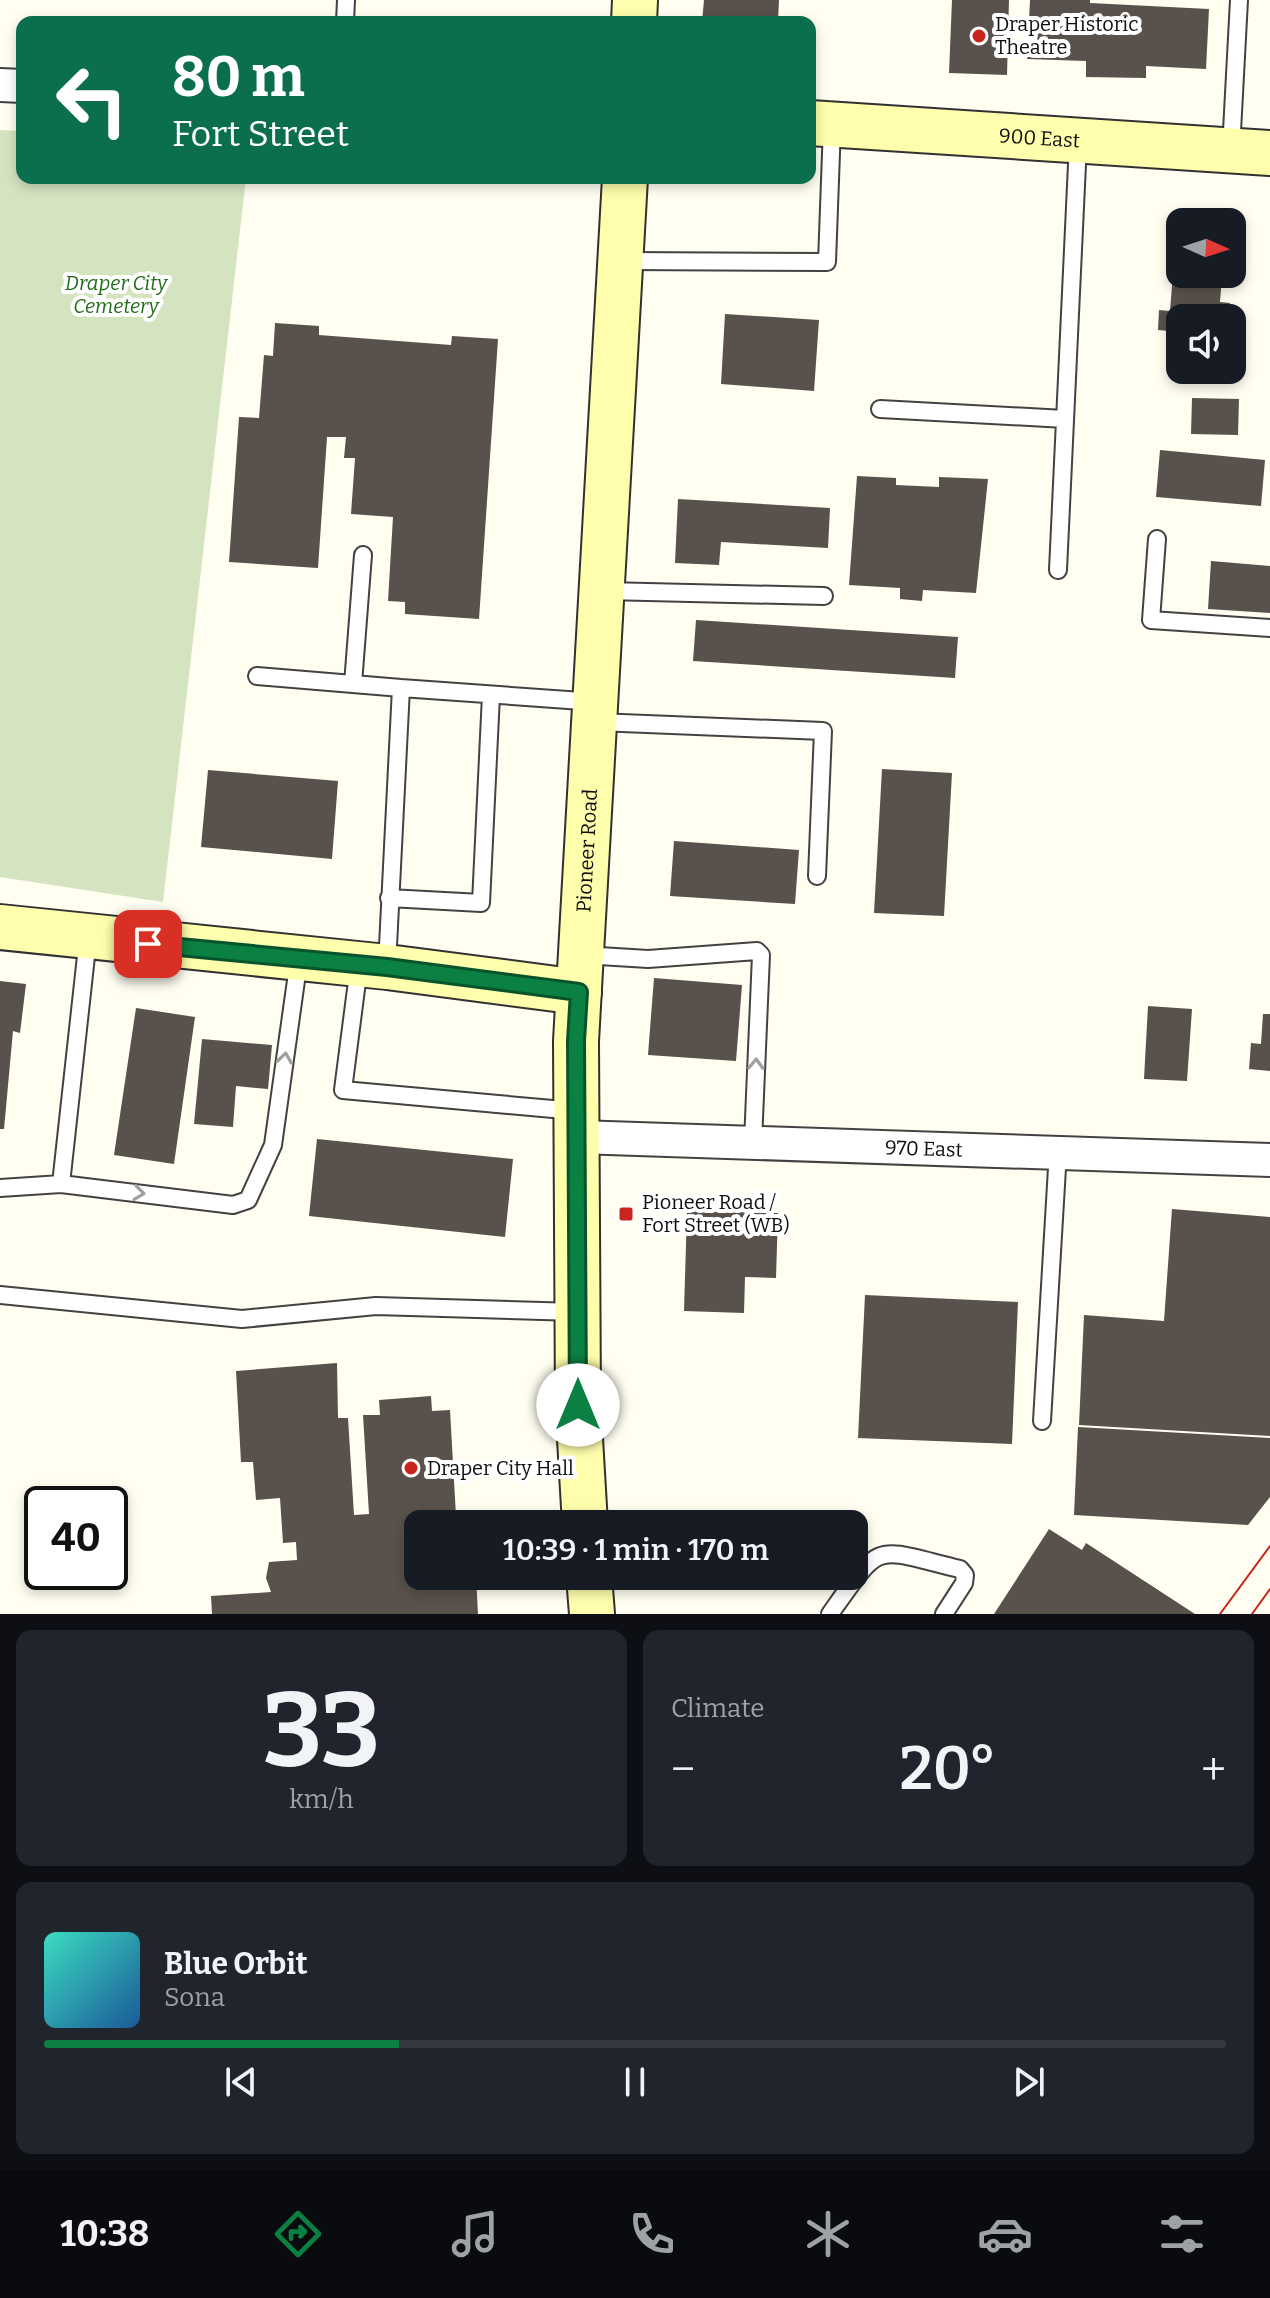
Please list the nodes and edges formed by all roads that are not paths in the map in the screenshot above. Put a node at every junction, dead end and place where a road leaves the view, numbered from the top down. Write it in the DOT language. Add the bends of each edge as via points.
graph roads {
  1 [pos="1239,0"];
  2 [pos="821,123"];
  3 [pos="1078,141"];
  4 [pos="1250,152"];
  5 [pos="625,184"];
  6 [pos="620,261"];
  7 [pos="880,409"];
  8 [pos="1065,419"];
  9 [pos="1157,539"];
  10 [pos="363,555"];
  11 [pos="1058,570"];
  12 [pos="603,591"];
  13 [pos="824,596"];
  14 [pos="1270,628"];
  15 [pos="257,676"];
  16 [pos="353,684"];
  17 [pos="401,688"];
  18 [pos="491,695"];
  19 [pos="596,712"];
  20 [pos="817,876"];
  21 [pos="389,898"];
  22 [pos="0,927"];
  23 [pos="88,938"];
  24 [pos="299,959"];
  25 [pos="373,966"];
  26 [pos="580,973"];
  27 [pos="578,1124"];
  28 [pos="753,1142"];
  29 [pos="1058,1151"];
  30 [pos="1270,1160"];
  31 [pos="61,1184"];
  32 [pos="0,1188"];
  33 [pos="0,1295"];
  34 [pos="579,1312"];
  35 [pos="1042,1421"];
  36 [pos="584,1510"];
  37 [pos="590,1590"];
  38 [pos="592,1614"];
  39 [pos="830,1614"];
  40 [pos="944,1614"];
  1 -- 4 [label="lane"];
  2 -- 3 [label="street, 900 East"];
  2 -- 6 [label="lane" via="827,262"];
  3 -- 4 [label="street, 900 East"];
  3 -- 8 [label="lane"];
  5 -- 6 [label="street, Pioneer Road"];
  6 -- 12 [label="street, Pioneer Road"];
  7 -- 8 [label="lane"];
  8 -- 11 [label="lane"];
  9 -- 14 [label="lane" via="1151,620"];
  10 -- 16 [label="lane"];
  12 -- 13 [label="lane"];
  12 -- 19 [label="street, Pioneer Road"];
  15 -- 16 [label="lane"];
  16 -- 17 [label="lane"];
  17 -- 18 [label="lane"];
  17 -- 21 [label="lane"];
  18 -- 19 [label="lane"];
  18 -- 21 [label="lane" via="481,903"];
  19 -- 20 [label="lane" via="823,731"];
  19 -- 26 [label="street, Pioneer Road"];
  21 -- 25 [label="lane"];
  22 -- 23 [label="street"];
  23 -- 24 [label="street"];
  23 -- 31 [label="lane"];
  24 -- 25 [label="street"];
  31 -- 24 [label="lane, one-way" via="233,1205 248,1200 273,1145"];
  25 -- 26 [label="street"];
  25 -- 27 [label="lane" via="343,1090"];
  26 -- 27 [label="street, Pioneer Road"];
  28 -- 26 [label="lane, one-way" via="761,955 757,951 648,959"];
  27 -- 28 [label="street, 970 East"];
  27 -- 34 [label="street, Pioneer Road"];
  28 -- 29 [label="street, 970 East"];
  29 -- 30 [label="street, 970 East"];
  29 -- 35 [label="lane"];
  31 -- 32 [label="lane"];
  33 -- 34 [label="lane" via="242,1319 376,1306"];
  34 -- 36 [label="street, Pioneer Road"];
  37 -- 38 [label="street"];
  39 -- 40 [label="lane" via="868,1560 889,1553 960,1569 964,1583"];
}
